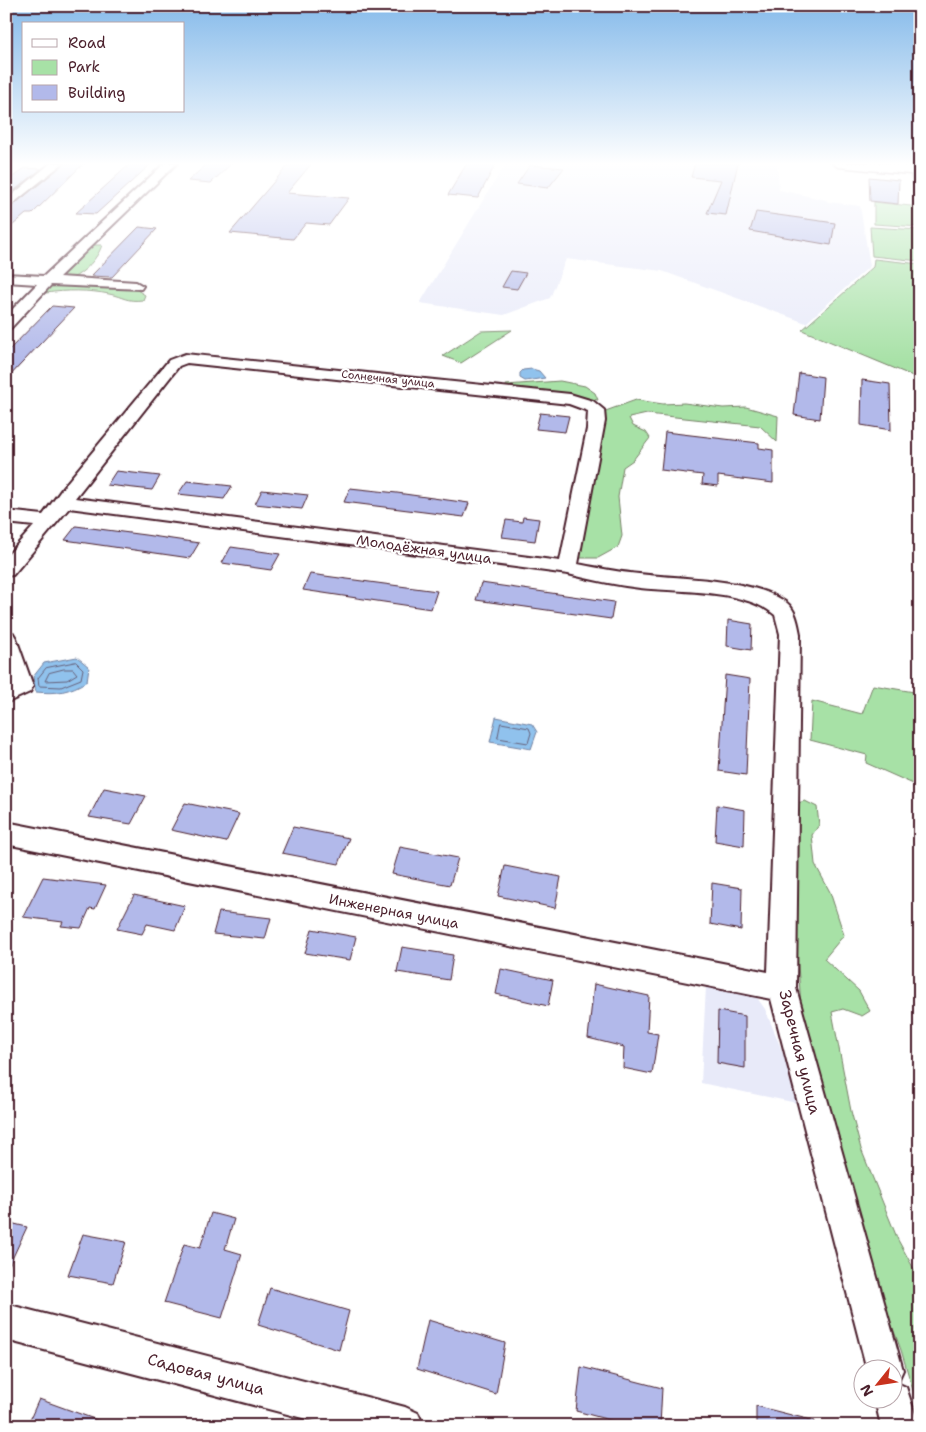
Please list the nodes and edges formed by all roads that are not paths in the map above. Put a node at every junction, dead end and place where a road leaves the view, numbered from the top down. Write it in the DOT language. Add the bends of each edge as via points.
graph roads {
  1 [pos="101,230"];
  2 [pos="6,278"];
  3 [pos="47,281"];
  4 [pos="136,286"];
  5 [pos="6,325"];
  6 [pos="64,502"];
  7 [pos="6,517"];
  8 [pos="46,521"];
  9 [pos="568,568"];
  10 [pos="6,570"];
  11 [pos="780,609"];
  12 [pos="6,638"];
  13 [pos="6,696"];
  14 [pos="6,833"];
  15 [pos="782,988"];
  16 [pos="6,1322"];
  17 [pos="882,1360"];
  18 [pos="896,1410"];
  19 [pos="405,1426"];
  20 [pos="900,1426"];
  1 -- 3 [label="street"];
  2 -- 3 [label="street"];
  3 -- 4 [label="street"];
  3 -- 5 [label="street"];
  6 -- 8 [label="street"];
  6 -- 9 [label="street, Молодёжная улица"];
  6 -- 9 [label="street, Солнечная улица" via="70,489 174,364 185,358 560,398 590,404 596,409 596,424"];
  7 -- 8 [label="street"];
  8 -- 10 [label="street"];
  9 -- 11 [label="street, Молодёжная улица" via="753,596"];
  11 -- 15 [label="street, Заречная улица" via="790,634"];
  12 -- 13 [label="street" via="22,686"];
  14 -- 15 [label="street, Инженерная улица"];
  15 -- 17 [label="street, Заречная улица"];
  16 -- 19 [label="street, Садовая улица"];
  18 -- 20 [label="street"];
}
